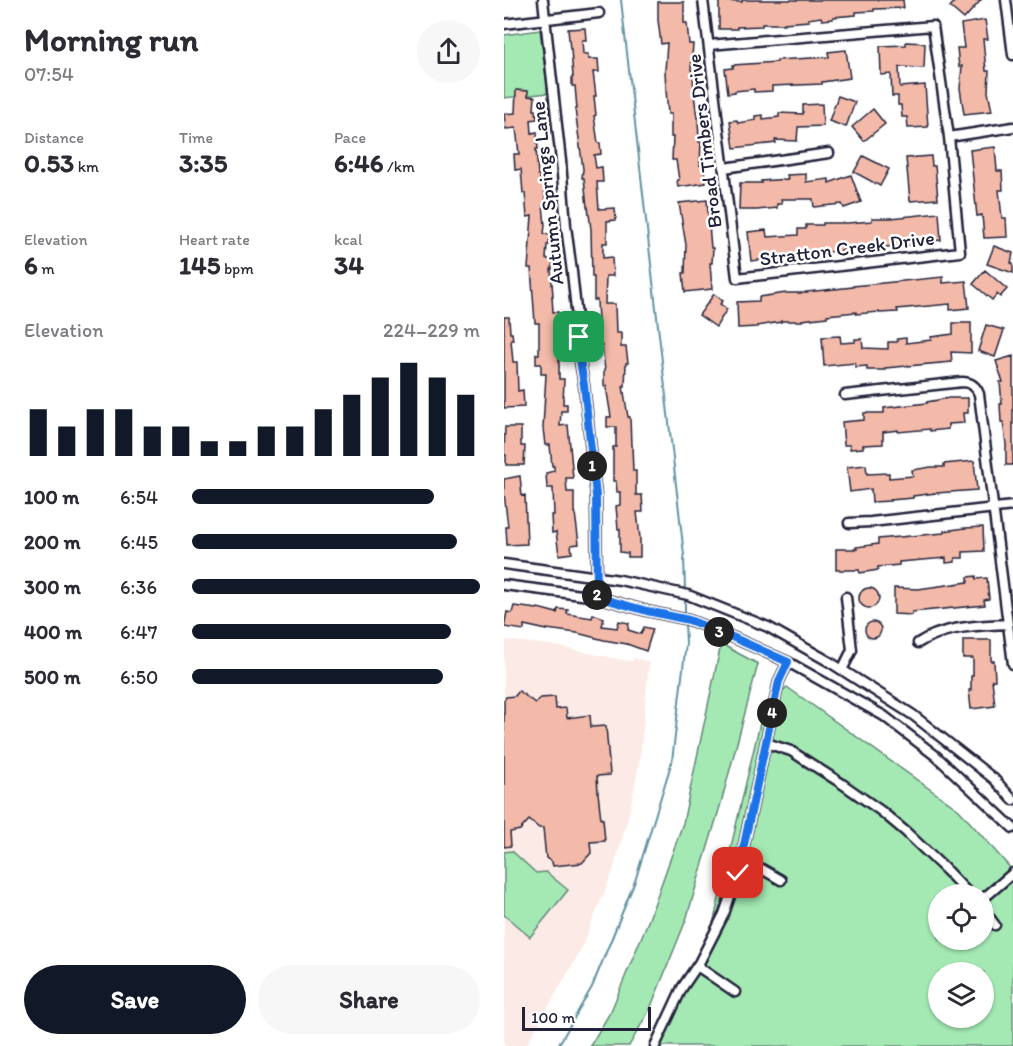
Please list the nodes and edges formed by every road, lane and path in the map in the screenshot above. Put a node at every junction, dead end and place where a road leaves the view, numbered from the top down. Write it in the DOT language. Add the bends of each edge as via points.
graph roads {
  1 [pos="543,0"];
  2 [pos="703,0"];
  3 [pos="1006,0"];
  4 [pos="599,13"];
  5 [pos="546,19"];
  6 [pos="504,24"];
  7 [pos="709,45"];
  8 [pos="1013,55"];
  9 [pos="1013,127"];
  10 [pos="949,137"];
  11 [pos="830,153"];
  12 [pos="724,168"];
  13 [pos="737,278"];
  14 [pos="845,394"];
  15 [pos="1013,506"];
  16 [pos="994,508"];
  17 [pos="849,523"];
  18 [pos="504,564"];
  19 [pos="597,577"];
  20 [pos="504,585"];
  21 [pos="597,597"];
  22 [pos="846,597"];
  23 [pos="1008,624"];
  24 [pos="918,644"];
  25 [pos="788,662"];
  26 [pos="1013,664"];
  27 [pos="842,670"];
  28 [pos="765,743"];
  29 [pos="1013,800"];
  30 [pos="1013,828"];
  31 [pos="741,861"];
  32 [pos="1013,873"];
  33 [pos="781,880"];
  34 [pos="959,884"];
  35 [pos="994,889"];
  36 [pos="697,966"];
  37 [pos="735,992"];
  38 [pos="655,1046"];
  1 -- 5 [label="street, Autumn Springs Lane"];
  2 -- 7 [label="street, Broad Timbers Drive"];
  3 -- 8 [label="street"];
  4 -- 5 [label="street"];
  5 -- 6 [label="street"];
  5 -- 19 [label="street, Autumn Springs Lane" via="596,496"];
  7 -- 10 [label="street" via="933,26"];
  7 -- 12 [label="street, Broad Timbers Drive"];
  9 -- 10 [label="street"];
  10 -- 13 [label="street, Stratton Creek Drive" via="960,252"];
  11 -- 12 [label="street"];
  12 -- 13 [label="street, Broad Timbers Drive"];
  14 -- 16 [label="street" via="971,384 979,394"];
  15 -- 16 [label="street"];
  16 -- 17 [label="street"];
  16 -- 23 [label="street"];
  18 -- 19 [label="street"];
  19 -- 21 [label="street, Autumn Springs Lane"];
  19 -- 27 [label="street" via="688,595 768,627"];
  20 -- 21 [label="street"];
  21 -- 25 [label="street" via="689,620"];
  22 -- 27 [label="street" via="852,650"];
  23 -- 24 [label="street" via="944,631"];
  23 -- 26 [label="street"];
  25 -- 28 [label="street" via="779,681"];
  25 -- 30 [label="street" via="884,716 936,756"];
  27 -- 29 [label="street" via="913,715 994,779"];
  28 -- 31 [label="street"];
  28 -- 34 [label="street" via="791,751 881,811"];
  31 -- 33 [label="street"];
  31 -- 36 [label="street" via="724,914"];
  32 -- 35 [label="street"];
  36 -- 37 [label="street"];
  36 -- 38 [label="street" via="682,988"];
}
